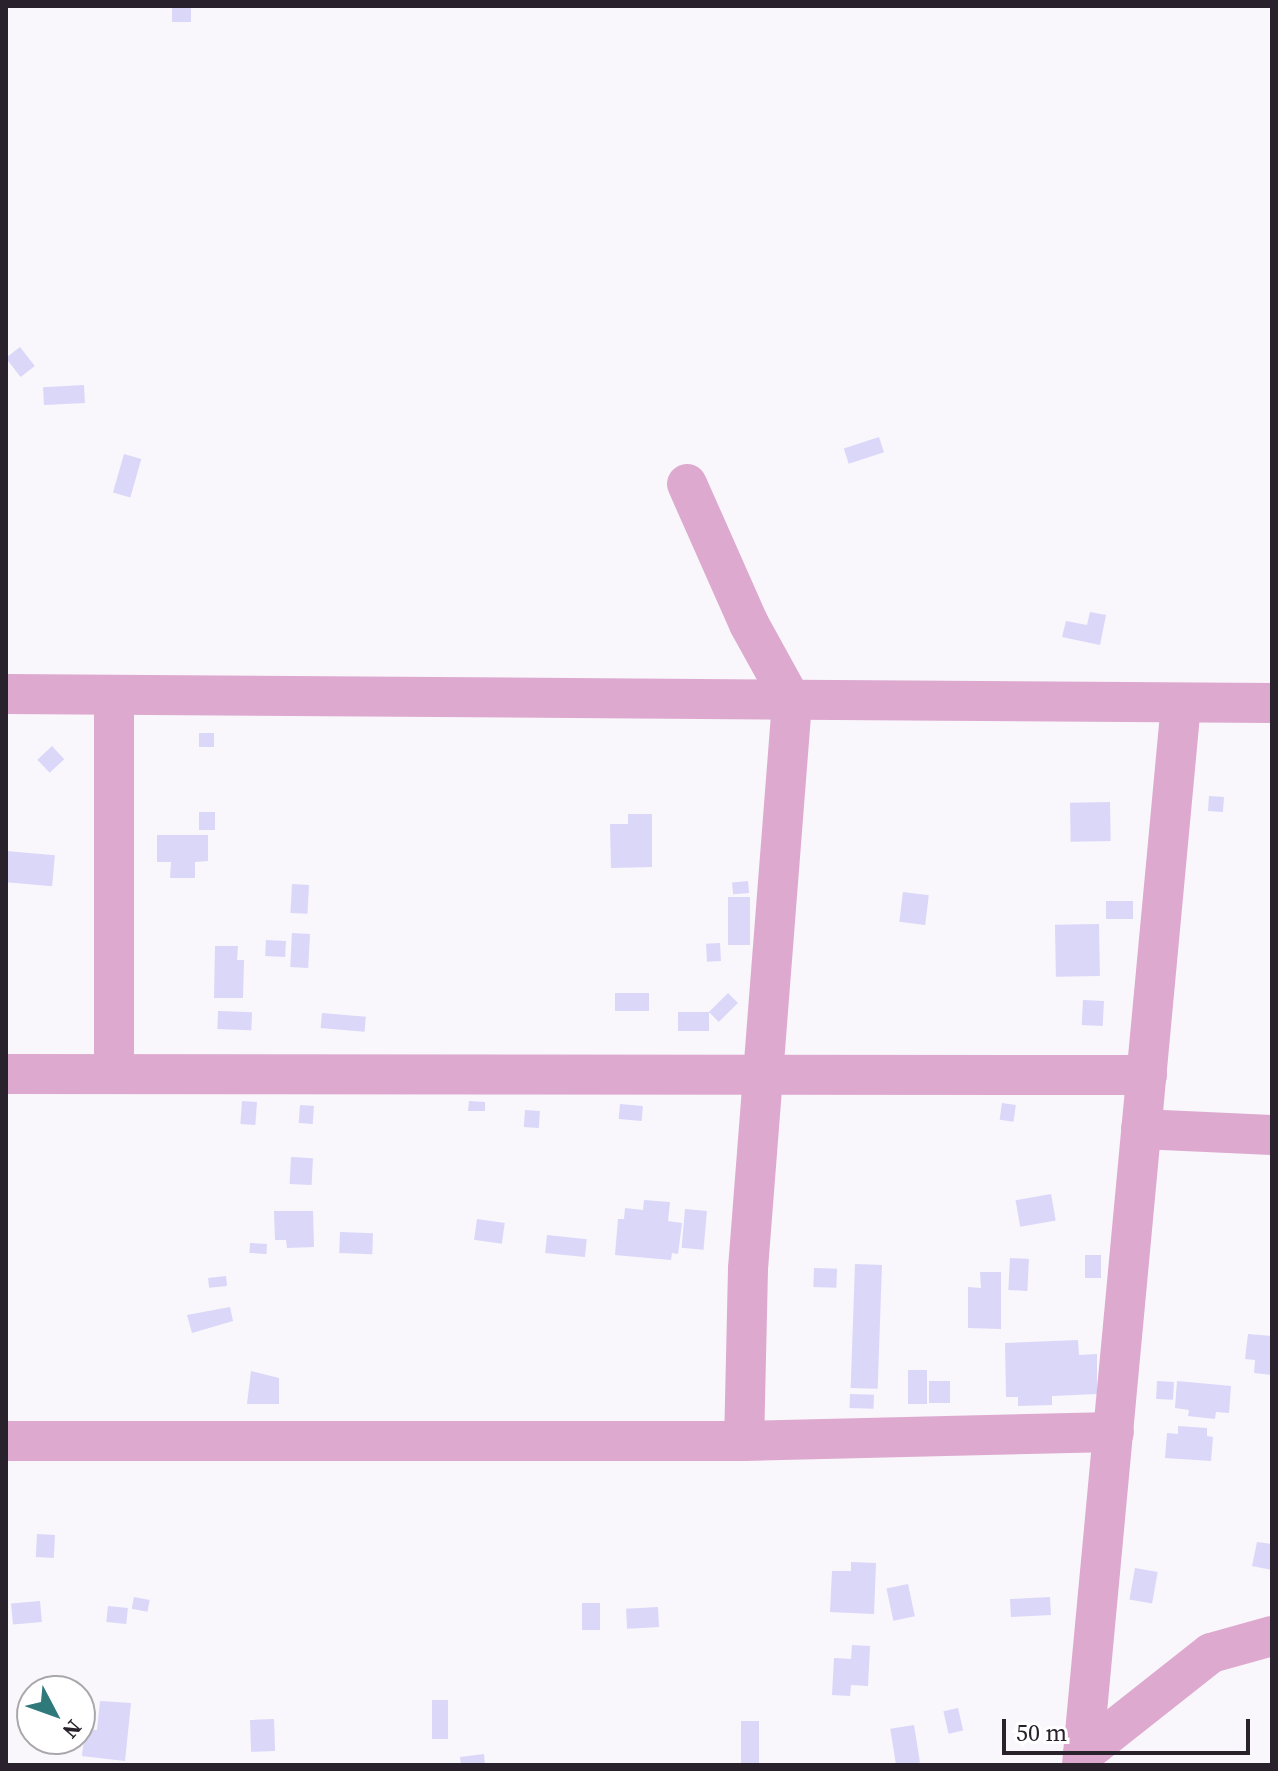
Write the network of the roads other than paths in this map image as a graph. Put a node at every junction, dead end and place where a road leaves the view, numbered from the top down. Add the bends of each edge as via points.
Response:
1 (687, 484) dead end
2 (7, 692) edge
3 (114, 695) junction
4 (792, 702) junction
5 (1272, 703) edge
6 (1181, 704) junction
7 (6, 1074) edge
8 (114, 1074) junction
9 (762, 1075) junction
10 (1147, 1075) junction
11 (1141, 1129) junction
12 (1272, 1135) edge
13 (1114, 1432) junction
14 (6, 1441) edge
15 (744, 1441) junction
16 (1272, 1636) edge
17 (1083, 1760) edge

1 - 4 street via 749,624
2 - 3 street
3 - 4 street
3 - 8 street
4 - 6 street
4 - 9 street
5 - 6 street
6 - 10 street
7 - 8 street
8 - 9 street
9 - 10 street
9 - 15 street via 748,1269
10 - 11 street
11 - 12 street
11 - 13 street
13 - 15 street
13 - 17 street
14 - 15 street
16 - 17 street via 1211,1653

